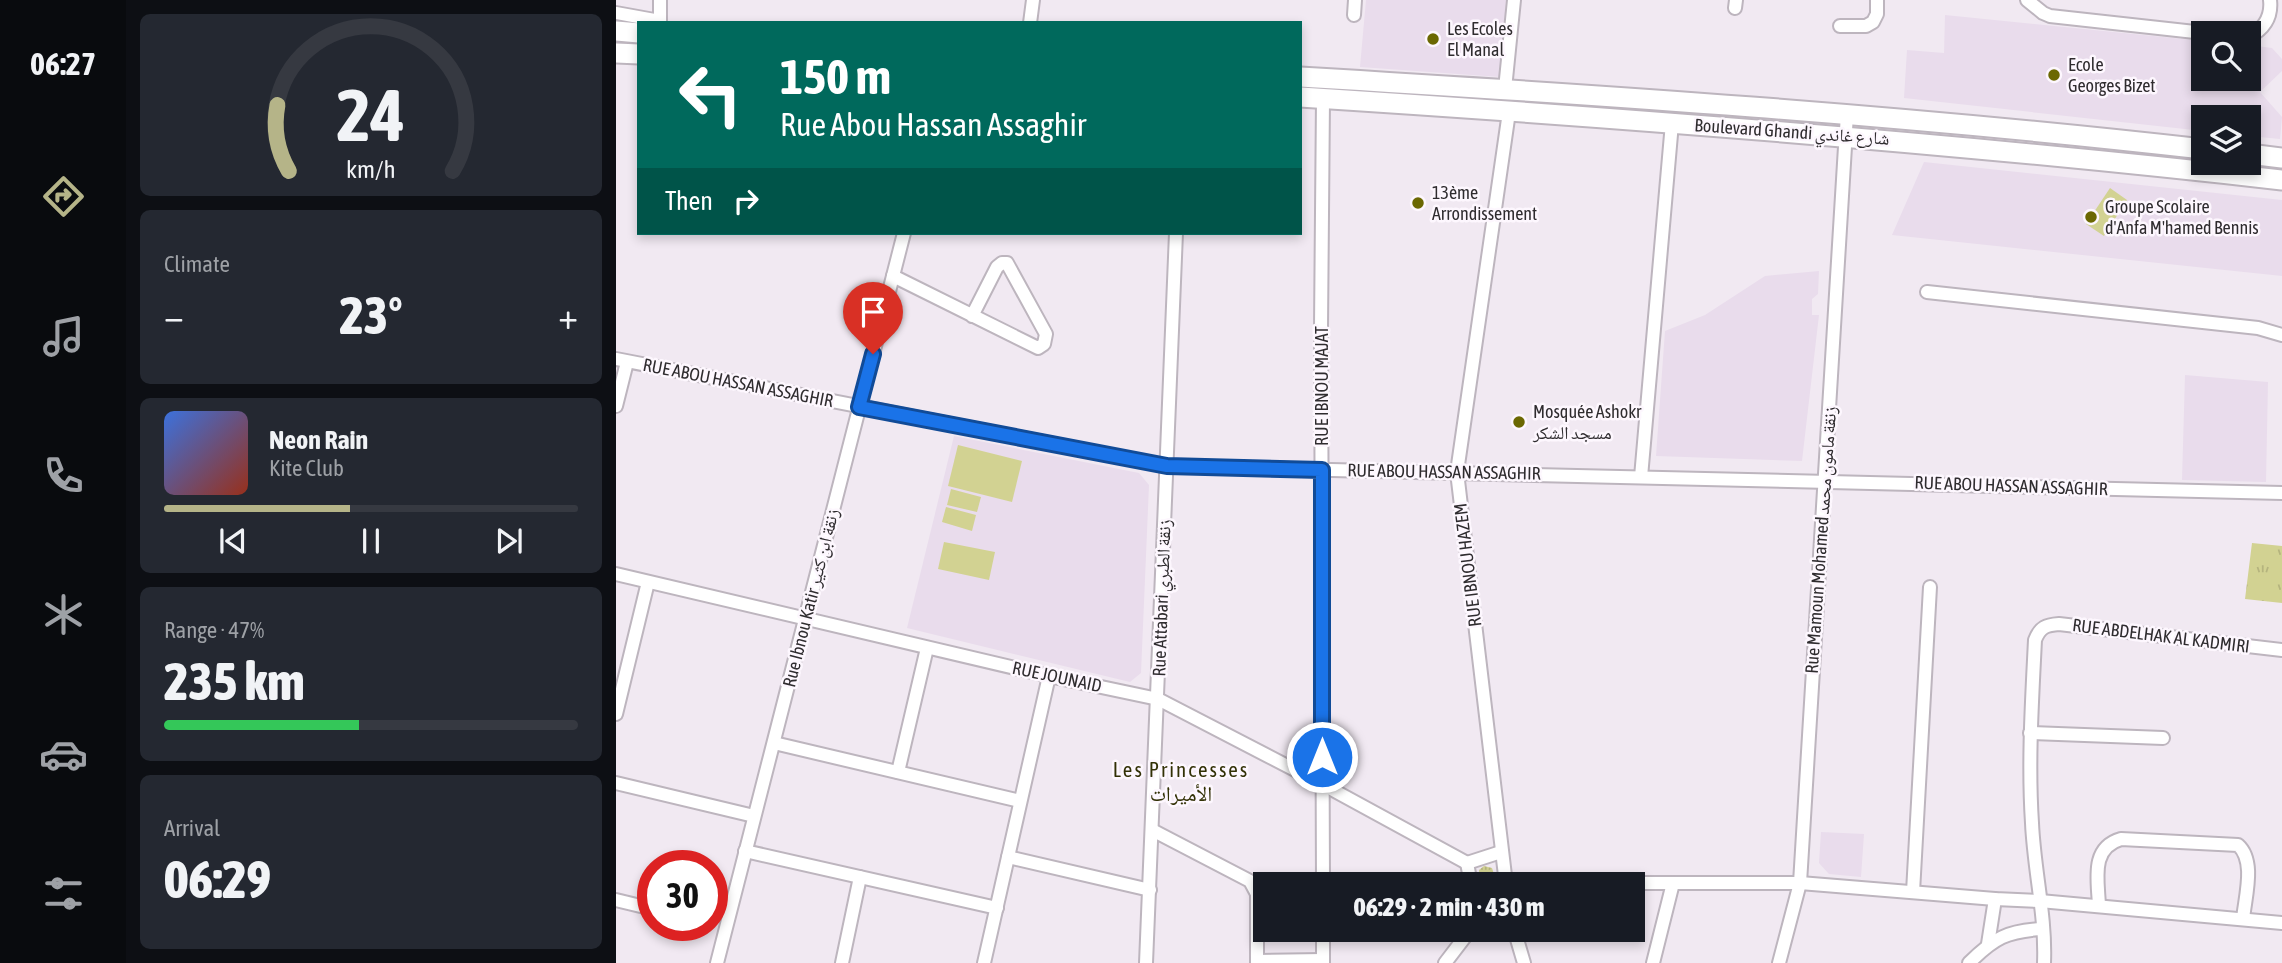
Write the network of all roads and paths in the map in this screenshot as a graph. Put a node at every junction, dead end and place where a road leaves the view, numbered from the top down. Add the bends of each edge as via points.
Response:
1 (660, 0) edge
2 (1033, 0) edge
3 (1355, 0) edge
4 (1514, 0) edge
5 (1877, 0) edge
6 (2027, 0) edge
7 (2270, 0) edge
8 (616, 13) edge
9 (1354, 15) dead end
10 (655, 21) edge
11 (660, 21) edge
12 (1030, 21) edge
13 (1840, 26) dead end
14 (2261, 29) edge
15 (616, 31) edge
16 (2191, 32) edge
17 (637, 33) edge
18 (616, 52) edge
19 (637, 54) edge
20 (1302, 77) edge
21 (1505, 89) junction
22 (1302, 97) edge
23 (1323, 99) junction
24 (1509, 112) junction
25 (1847, 114) junction
26 (1672, 122) junction
27 (1846, 135) junction
28 (2191, 148) edge
29 (2261, 155) edge
30 (2282, 158) edge
31 (2282, 180) edge
32 (903, 235) edge
33 (1176, 235) edge
34 (893, 276) junction
35 (1927, 292) dead end
36 (972, 316) junction
37 (2282, 335) edge
38 (622, 360) edge
39 (616, 406) edge
40 (859, 407) junction
41 (1167, 466) junction
42 (1322, 470) junction
43 (1457, 472) junction
44 (1641, 477) junction
45 (1825, 480) junction
46 (2282, 493) edge
47 (616, 574) edge
48 (648, 582) junction
49 (1930, 587) dead end
50 (805, 619) junction
51 (927, 648) junction
52 (2282, 650) edge
53 (1049, 676) junction
54 (1158, 699) junction
55 (616, 713) edge
56 (2030, 733) junction
57 (2163, 738) dead end
58 (774, 743) junction
59 (898, 772) junction
60 (616, 783) edge
61 (1322, 783) junction
62 (1020, 802) junction
63 (754, 816) junction
64 (1152, 830) junction
65 (746, 851) junction
66 (1501, 852) junction
67 (1008, 857) junction
68 (1467, 863) junction
69 (1323, 872) edge
70 (1469, 872) edge
71 (1504, 872) edge
72 (860, 877) junction
73 (1645, 883) edge
74 (1672, 883) junction
75 (1800, 883) junction
76 (1150, 890) junction
77 (1913, 892) junction
78 (616, 900) edge
79 (1995, 900) junction
80 (2040, 901) junction
81 (637, 905) edge
82 (2099, 906) junction
83 (997, 908) junction
84 (728, 918) edge
85 (2243, 919) junction
86 (2282, 923) edge
87 (2042, 929) junction
88 (723, 941) edge
89 (1323, 942) edge
90 (1461, 942) edge
91 (1518, 942) edge
92 (1988, 944) junction
93 (1323, 961) edge
94 (988, 962) edge
95 (1257, 962) edge
96 (718, 963) edge
97 (842, 963) edge
98 (1146, 963) edge
99 (1445, 963) edge
100 (1524, 963) edge
101 (1653, 963) edge
102 (1779, 963) edge
103 (1969, 963) edge
104 (2044, 963) edge

1 - 11 street
2 - 12 street
3 - 9 street
4 - 21 street
5 - 13 street via 1881,18 1866,26
6 - 16 street via 2050,16
7 - 14 street via 2269,18
8 - 10 street
15 - 17 main road
18 - 19 main road
20 - 21 main road, Boulevard Ghandi شارع غاندي
21 - 25 main road, Boulevard Ghandi شارع غاندي
22 - 23 main road, Boulevard Ghandi شارع غاندي
23 - 24 main road, Boulevard Ghandi شارع غاندي
23 - 42 street, RUE IBNOU MAJAT
24 - 26 main road, Boulevard Ghandi شارع غاندي
24 - 43 street, RUE IBNOU HAZEM
25 - 27 street, Rue Mamoun Mohamed زنقة مامون محمد
25 - 28 main road, Boulevard Ghandi شارع غاندي
26 - 27 main road, Boulevard Ghandi شارع غاندي
26 - 44 street
27 - 31 main road, Boulevard Ghandi شارع غاندي
27 - 45 street, Rue Mamoun Mohamed زنقة مامون محمد
29 - 30 main road
32 - 34 street, Rue Ibnou Katir زنقة ابن كثير
33 - 41 street, Rue Attabari زنقة الطبري
34 - 36 street
34 - 40 street, Rue Ibnou Katir زنقة ابن كثير
35 - 37 street via 2258,328
36 - 36 street via 1038,348 1046,339 1007,263 998,267
38 - 39 street
38 - 40 street, RUE ABOU HASSAN ASSAGHIR
40 - 41 street, RUE ABOU HASSAN ASSAGHIR
40 - 50 street, Rue Ibnou Katir زنقة ابن كثير
41 - 42 street, RUE ABOU HASSAN ASSAGHIR
41 - 54 street, Rue Attabari زنقة الطبري
42 - 43 street, RUE ABOU HASSAN ASSAGHIR
42 - 61 street, RUE IBNOU MAJAT
43 - 44 street, RUE ABOU HASSAN ASSAGHIR
43 - 66 street, RUE IBNOU HAZEM
44 - 45 street, RUE ABOU HASSAN ASSAGHIR
45 - 46 street, RUE ABOU HASSAN ASSAGHIR
45 - 75 street, Rue Mamoun Mohamed زنقة مامون محمد
47 - 48 street, RUE JOUNAID
48 - 50 street, RUE JOUNAID
48 - 55 street
49 - 77 street
50 - 51 street, RUE JOUNAID
50 - 58 street, Rue Ibnou Katir زنقة ابن كثير
51 - 53 street, RUE JOUNAID
51 - 59 street
52 - 56 street, RUE ABDELHAK AL KADMIRI via 2048,625 2035,640
53 - 54 street, RUE JOUNAID
53 - 62 street
54 - 61 street, RUE JOUNAID
54 - 64 street, Rue Attabari زنقة الطبري
56 - 57 street
56 - 80 street, RUE ABDELHAK AL KADMIRI via 2032,826
58 - 59 street
58 - 63 street, Rue Ibnou Katir زنقة ابن كثير
59 - 62 street
60 - 63 street
61 - 68 street, RUE JOUNAID
61 - 69 street, RUE IBNOU MAJAT
62 - 67 street
63 - 65 street, Rue Ibnou Katir زنقة ابن كثير
64 - 76 street, Rue Attabari زنقة الطبري
64 - 95 street via 1250,881 1257,894
65 - 72 street
65 - 84 street, Rue Ibnou Katir زنقة ابن كثير
66 - 68 street
66 - 71 street, RUE IBNOU HAZEM
67 - 76 street
67 - 83 street
68 - 70 street
72 - 83 street
72 - 97 street
73 - 74 street
74 - 75 street
74 - 101 street
75 - 77 street
75 - 102 street, Rue Mamoun Mohamed زنقة مامون محمد
76 - 98 street, Rue Attabari زنقة الطبري
77 - 79 street
78 - 81 street
79 - 80 street
79 - 92 street
80 - 82 street
80 - 87 street, RUE ABDELHAK AL KADMIRI
82 - 85 street
82 - 85 street via 2097,862 2112,841 2238,845 2248,862
83 - 94 street
85 - 86 street
87 - 92 street via 2018,931
87 - 104 street, RUE ABDELHAK AL KADMIRI
88 - 96 street, Rue Ibnou Katir زنقة ابن كثير
89 - 93 street
90 - 99 street
91 - 100 street
92 - 103 street
93 - 95 street

